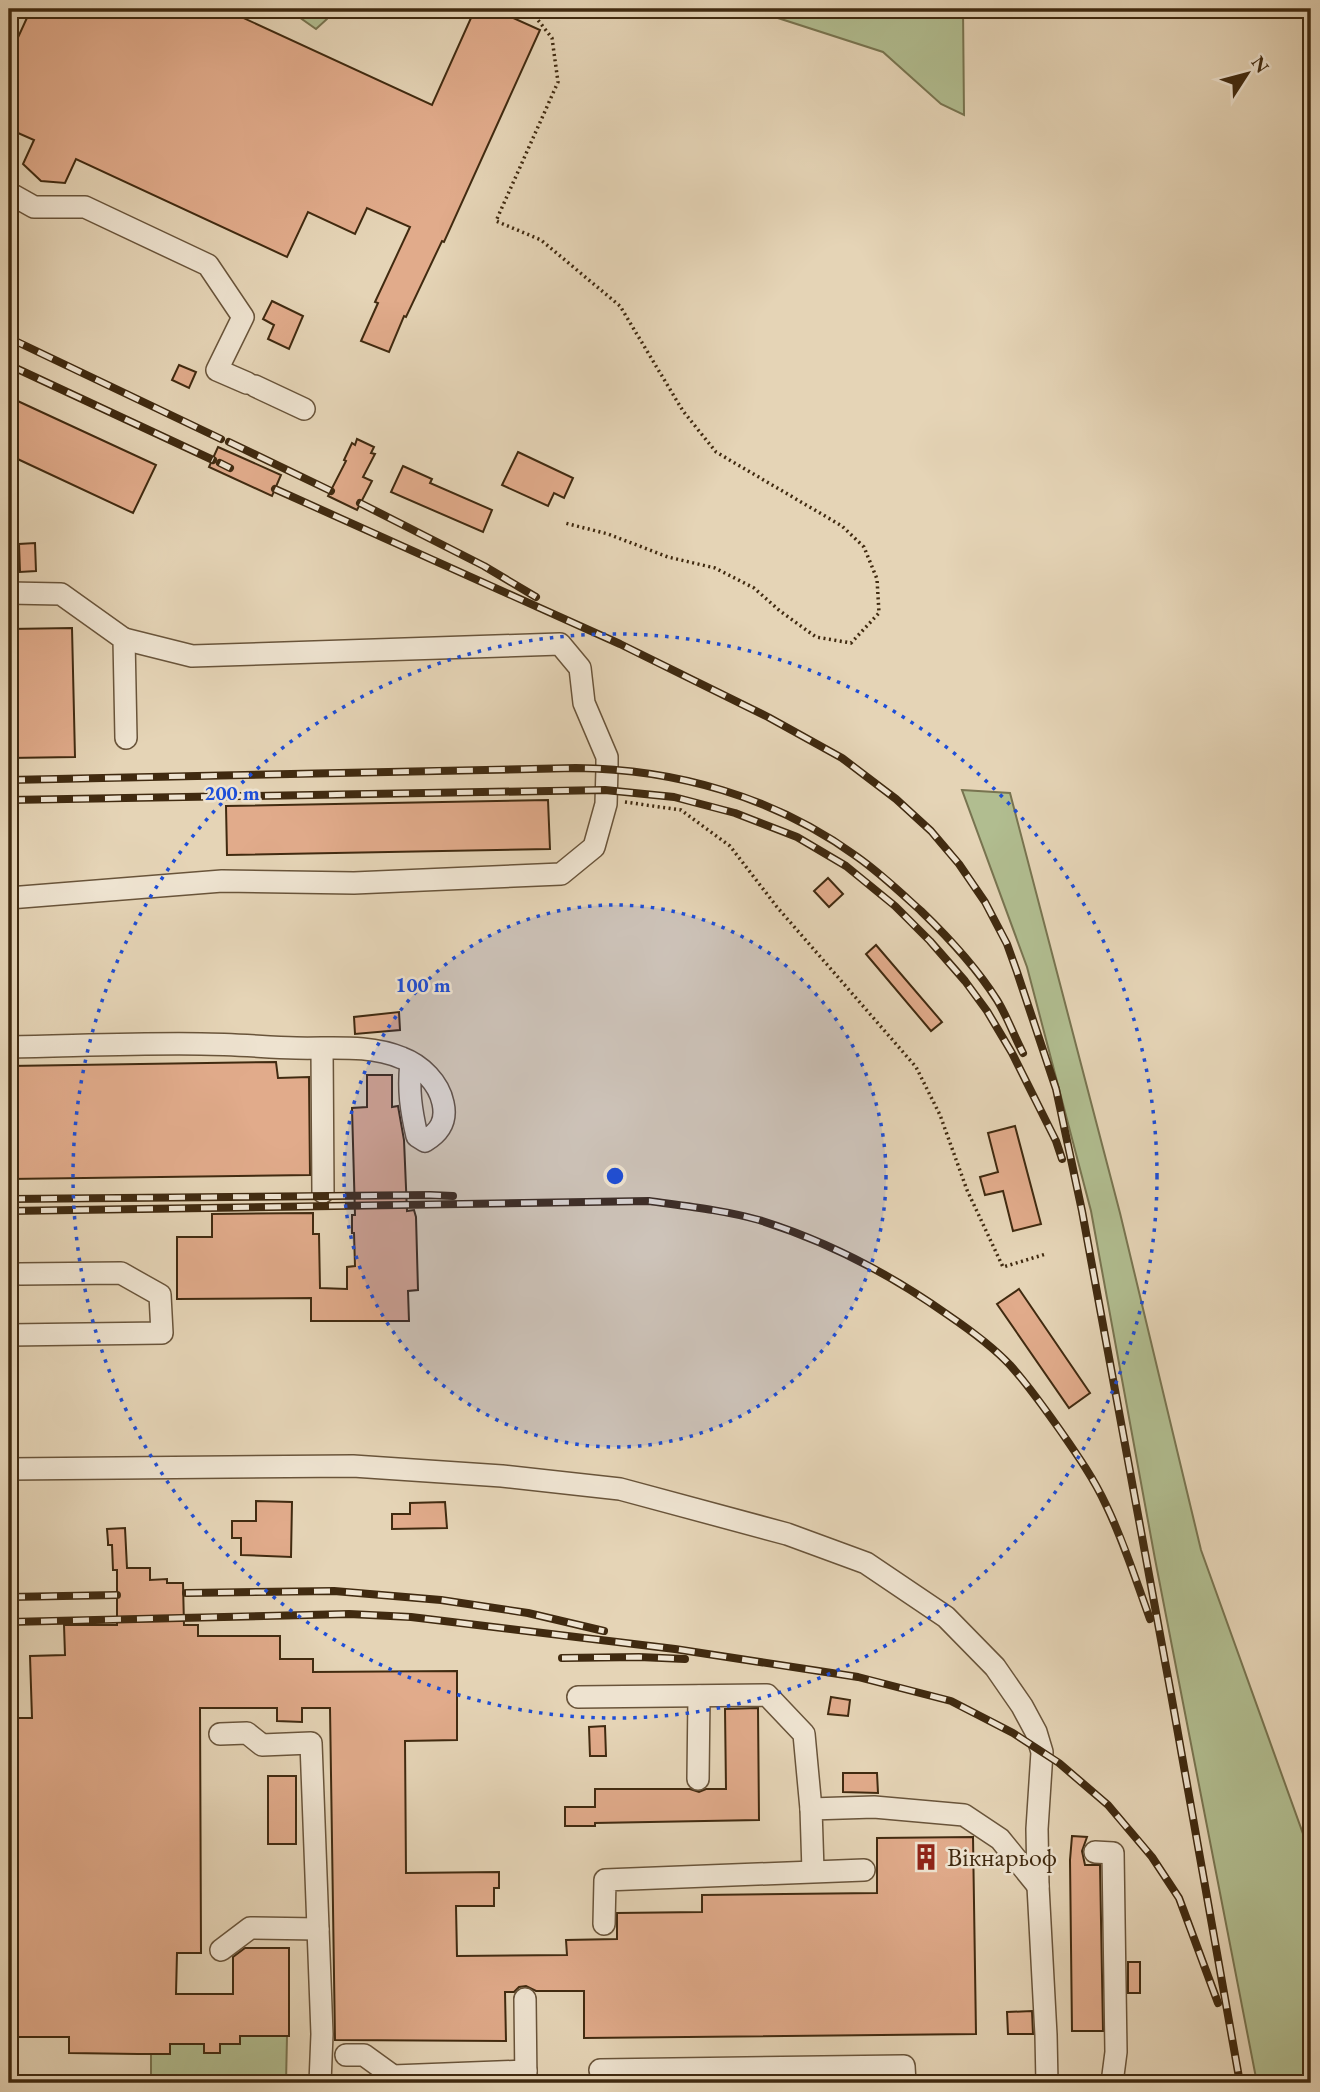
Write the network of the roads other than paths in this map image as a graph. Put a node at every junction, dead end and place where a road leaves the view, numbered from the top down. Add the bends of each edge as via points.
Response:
1 (9, 193) edge
2 (304, 409) dead end
3 (9, 593) edge
4 (124, 639) junction
5 (126, 738) dead end
6 (9, 898) edge
7 (9, 1047) edge
8 (322, 1049) junction
9 (411, 1063) dead end
10 (323, 1192) dead end
11 (20, 1274) dead end
12 (9, 1335) edge
13 (9, 1469) edge
14 (698, 1696) junction
15 (578, 1697) dead end
16 (220, 1734) dead end
17 (698, 1779) dead end
18 (811, 1809) junction
19 (1095, 1852) dead end
20 (864, 1870) dead end
21 (813, 1871) junction
22 (1038, 1886) junction
23 (604, 1924) dead end
24 (318, 1929) junction
25 (221, 1951) dead end
26 (525, 1999) dead end
27 (346, 2054) dead end
28 (600, 2070) dead end
29 (526, 2077) edge
30 (320, 2083) edge
31 (905, 2083) edge
32 (1047, 2083) edge
33 (1112, 2083) edge

1 - 2 lane via 34,207 85,207 208,265 243,317 217,370
3 - 4 lane via 61,594
4 - 5 lane
4 - 6 lane via 192,656 560,644 580,668 584,703 607,757 606,800 594,847 561,874 354,883 222,881
7 - 8 lane via 201,1044
8 - 9 lane via 369,1049
8 - 10 lane
11 - 12 lane via 121,1273 160,1295 162,1333
13 - 22 lane via 354,1466 620,1489 787,1534 866,1563 946,1617 995,1667 1036,1732 1042,1752
14 - 15 lane
14 - 17 lane
14 - 18 lane via 767,1695 804,1734
16 - 24 lane via 247,1733 262,1745 312,1743
18 - 21 lane
18 - 22 lane via 874,1807 964,1815 1000,1839
19 - 33 lane via 1113,1853 1116,2052
20 - 21 lane
21 - 23 lane via 605,1880
22 - 32 lane
24 - 25 lane via 250,1928
24 - 30 lane
26 - 29 lane
27 - 29 lane via 364,2055 393,2076
28 - 31 lane via 904,2066

